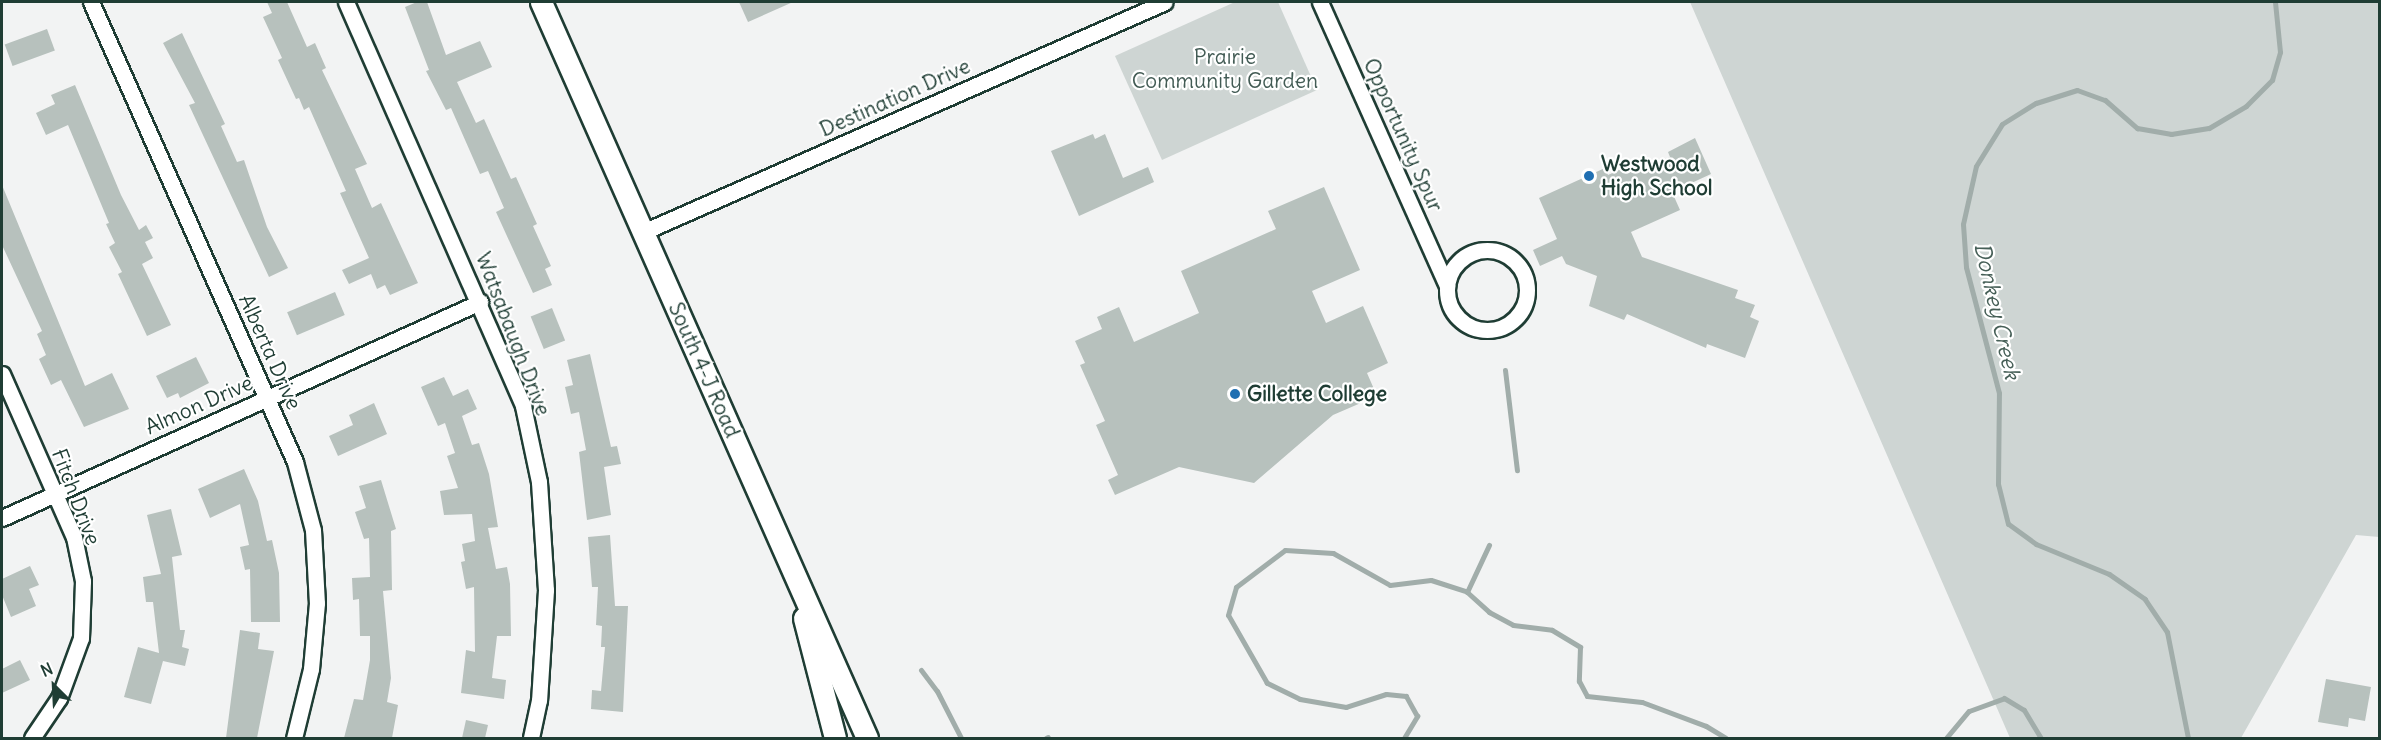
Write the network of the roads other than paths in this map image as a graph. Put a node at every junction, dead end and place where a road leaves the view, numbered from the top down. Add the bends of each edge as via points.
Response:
1 (91, 2) edge
2 (346, 2) edge
3 (541, 2) edge
4 (1165, 2) edge
5 (1320, 2) edge
6 (643, 232) junction
7 (1447, 286) junction
8 (480, 302) junction
9 (2, 374) edge
10 (268, 397) junction
11 (55, 494) junction
12 (2, 518) edge
13 (791, 565) junction
14 (32, 738) edge
15 (294, 738) edge
16 (531, 738) edge
17 (835, 738) edge
18 (867, 738) edge

1 - 10 street, Alberta Drive
2 - 8 street, Watsabaugh Drive
3 - 6 main road, South 4-J Road
4 - 6 street, Destination Drive
5 - 7 street, Opportunity Spur
6 - 13 main road, South 4-J Road
7 - 7 street, Opportunity Spur via 1447,299 1461,321 1485,331 1510,324 1519,315 1528,291 1520,266 1509,256 1483,250 1458,262
8 - 10 street, Almon Drive
8 - 16 street, Watsabaugh Drive via 523,405 539,482 546,590 539,700
9 - 11 street, Fitch Drive
10 - 11 street, Almon Drive
10 - 15 street, Alberta Drive via 296,462 313,530 316,614 311,669
11 - 12 street, Almon Drive
11 - 14 street, Fitch Drive via 74,537 83,581 81,638 60,698
13 - 17 main road
13 - 18 main road, South 4-J Road

